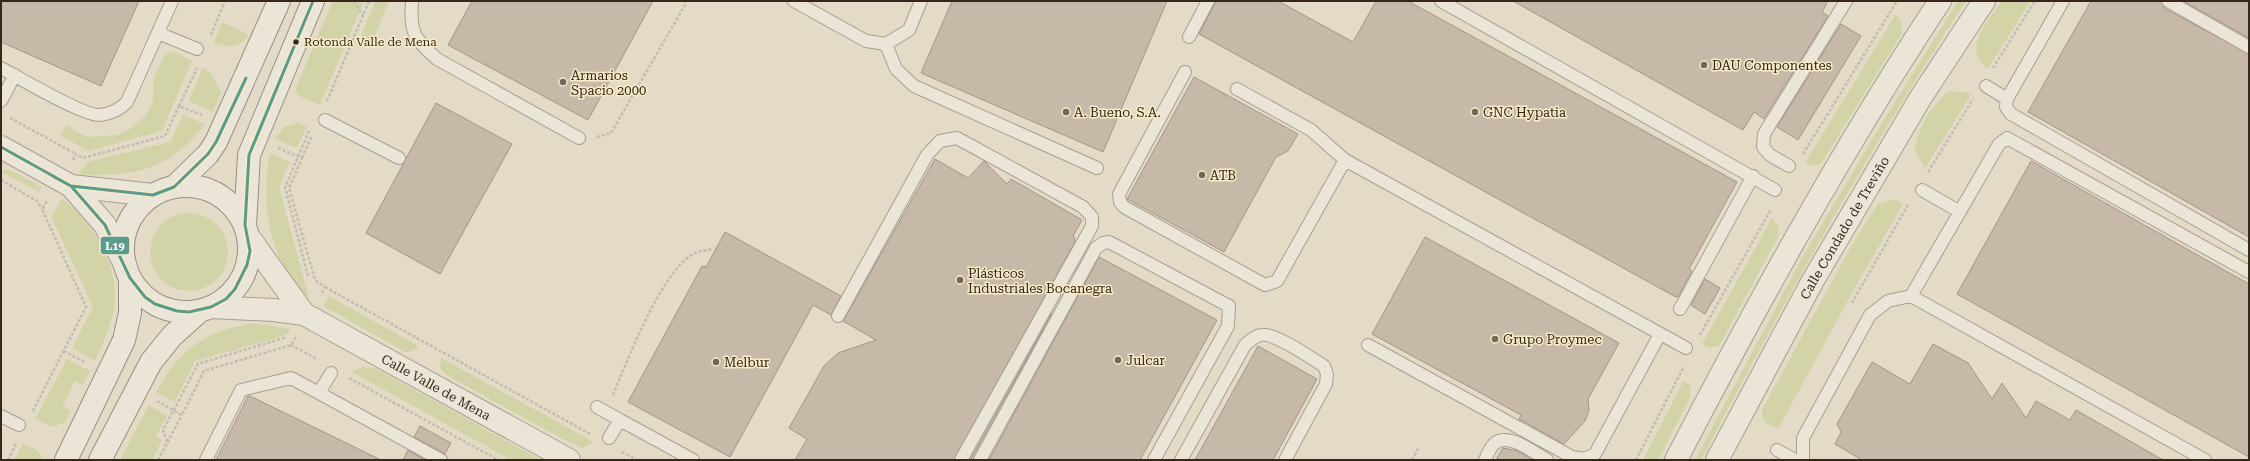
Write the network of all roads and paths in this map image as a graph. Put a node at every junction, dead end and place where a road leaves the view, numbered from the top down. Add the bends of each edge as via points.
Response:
1 (172, 1) edge
2 (279, 1) edge
3 (313, 1) edge
4 (354, 1) edge
5 (369, 1) edge
6 (412, 1) edge
7 (684, 1) edge
8 (794, 1) edge
9 (921, 1) edge
10 (1208, 1) edge
11 (1441, 1) edge
12 (1846, 1) edge
13 (1897, 1) edge
14 (1940, 1) edge
15 (1984, 1) edge
16 (2035, 1) edge
17 (2063, 1) edge
18 (2168, 1) edge
19 (363, 16) junction
20 (158, 33) junction
21 (1189, 36) dead end
22 (886, 44) junction
23 (2249, 47) edge
24 (198, 49) dead end
25 (1, 68) edge
26 (1991, 70) dead end
27 (1185, 72) dead end
28 (15, 75) junction
29 (1986, 86) dead end
30 (1238, 89) dead end
31 (1975, 96) dead end
32 (2007, 99) junction
33 (1, 100) edge
34 (326, 103) dead end
35 (8, 116) dead end
36 (324, 120) dead end
37 (225, 125) junction
38 (314, 131) dead end
39 (255, 138) junction
40 (579, 138) joint
41 (1, 147) edge
42 (76, 154) junction
43 (1802, 156) dead end
44 (302, 158) junction
45 (399, 158) dead end
46 (1345, 160) junction
47 (1789, 166) dead end
48 (1097, 168) dead end
49 (1926, 174) dead end
50 (1753, 176) junction
51 (1, 180) edge
52 (66, 183) junction
53 (174, 187) junction
54 (1776, 190) dead end
55 (1922, 190) dead end
56 (153, 195) junction
57 (1910, 201) dead end
58 (1772, 206) dead end
59 (42, 209) junction
60 (1960, 212) junction
61 (247, 230) junction
62 (711, 249) dead end
63 (2249, 250) edge
64 (2249, 272) edge
65 (128, 273) junction
66 (325, 288) junction
67 (1911, 296) junction
68 (206, 309) junction
69 (1680, 309) dead end
70 (1849, 310) dead end
71 (306, 315) junction
72 (838, 316) dead end
73 (1660, 334) junction
74 (1699, 337) dead end
75 (291, 345) junction
76 (1368, 345) dead end
77 (1686, 348) dead end
78 (64, 350) junction
79 (322, 362) dead end
80 (1685, 365) dead end
81 (330, 373) dead end
82 (108, 376) junction
83 (348, 377) dead end
84 (137, 390) junction
85 (319, 394) junction
86 (601, 409) joint
87 (32, 414) dead end
88 (182, 415) junction
89 (1, 416) edge
90 (620, 420) junction
91 (19, 426) dead end
92 (593, 436) dead end
93 (610, 438) dead end
94 (18, 441) dead end
95 (1419, 447) dead end
96 (1777, 450) dead end
97 (8, 460) edge
98 (66, 460) edge
99 (100, 460) edge
100 (158, 460) edge
101 (206, 460) edge
102 (441, 460) edge
103 (498, 460) edge
104 (569, 460) edge
105 (692, 460) edge
106 (961, 460) edge
107 (980, 460) edge
108 (1154, 460) edge
109 (1181, 460) edge
110 (1285, 460) edge
111 (1412, 460) edge
112 (1485, 460) edge
113 (1547, 460) edge
114 (1636, 460) edge
115 (1676, 460) edge
116 (1717, 460) edge
117 (1795, 460) edge
118 (1803, 460) edge
119 (2205, 460) edge

1 - 20 lane
2 - 37 street
3 - 39 street
4 - 19 path
5 - 19 path
6 - 40 lane via 410,25 419,43 437,59
7 - 40 path via 611,133 593,139
8 - 22 lane via 866,41
9 - 22 lane via 908,30
10 - 21 lane
11 - 50 lane
12 - 47 lane via 1764,134 1763,147 1770,155
13 - 43 path
14 - 115 street via 1779,268
15 - 116 street, Calle Condado de Treviño via 1921,97 1816,276
16 - 26 path
17 - 32 lane
18 - 23 lane
19 - 34 path
20 - 24 lane
20 - 28 lane via 127,102 119,110 99,116 83,111
22 - 48 lane via 896,69 914,86
25 - 28 lane
27 - 46 lane via 1119,194 1120,202 1124,207 1258,282 1265,285 1277,281
28 - 33 lane
29 - 32 lane
30 - 46 lane via 1311,130
31 - 49 path
32 - 63 lane via 2006,107 2022,122
35 - 42 path
36 - 45 lane
37 - 42 path via 180,106 165,136 83,158
37 - 53 street via 208,154
38 - 44 path
39 - 44 path
39 - 61 street via 247,171
41 - 52 street
42 - 52 path
44 - 66 path via 289,188 315,280
46 - 73 lane
50 - 54 lane
50 - 69 lane
51 - 59 path via 37,201
52 - 56 street
52 - 59 path
52 - 65 street via 105,226
53 - 56 street
53 - 61 street via 195,186 216,193 233,206
55 - 60 lane
56 - 65 street via 138,208 125,232 123,250
57 - 70 path
58 - 74 path
59 - 78 path via 86,307
60 - 64 lane via 1999,144 2007,138
60 - 67 lane
61 - 68 street via 250,251 242,278 226,299
61 - 71 street, Calle Valle de Mena
62 - 86 path via 694,254 671,276
65 - 68 street via 145,297 160,306 177,312
65 - 82 street via 130,312 124,340
66 - 71 path
66 - 92 path
67 - 118 lane via 1888,301 1870,316 1803,438
67 - 119 lane
68 - 71 street, Calle Valle de Mena via 273,310
68 - 84 street via 163,347 151,362
71 - 75 path
71 - 104 street, Calle Valle de Mena
72 - 106 lane via 927,155 940,141 957,138 1083,207 1092,218 1092,226
73 - 76 lane via 1595,454 1584,459 1572,457
73 - 77 lane
75 - 79 path
75 - 88 path via 204,371
78 - 82 path
78 - 87 path
80 - 114 path
81 - 85 lane
82 - 98 street
83 - 103 path
84 - 88 path
84 - 99 street
85 - 101 lane via 291,378 241,390
85 - 102 lane
86 - 90 lane
88 - 100 path
89 - 91 lane
90 - 93 lane
90 - 105 lane
94 - 97 path
95 - 111 path
96 - 117 lane
107 - 108 lane via 1096,248 1109,242 1229,306 1228,326
109 - 110 lane via 1245,345 1262,334 1272,336 1324,366 1327,374 1326,384
112 - 113 lane via 1493,444 1499,440 1509,439

